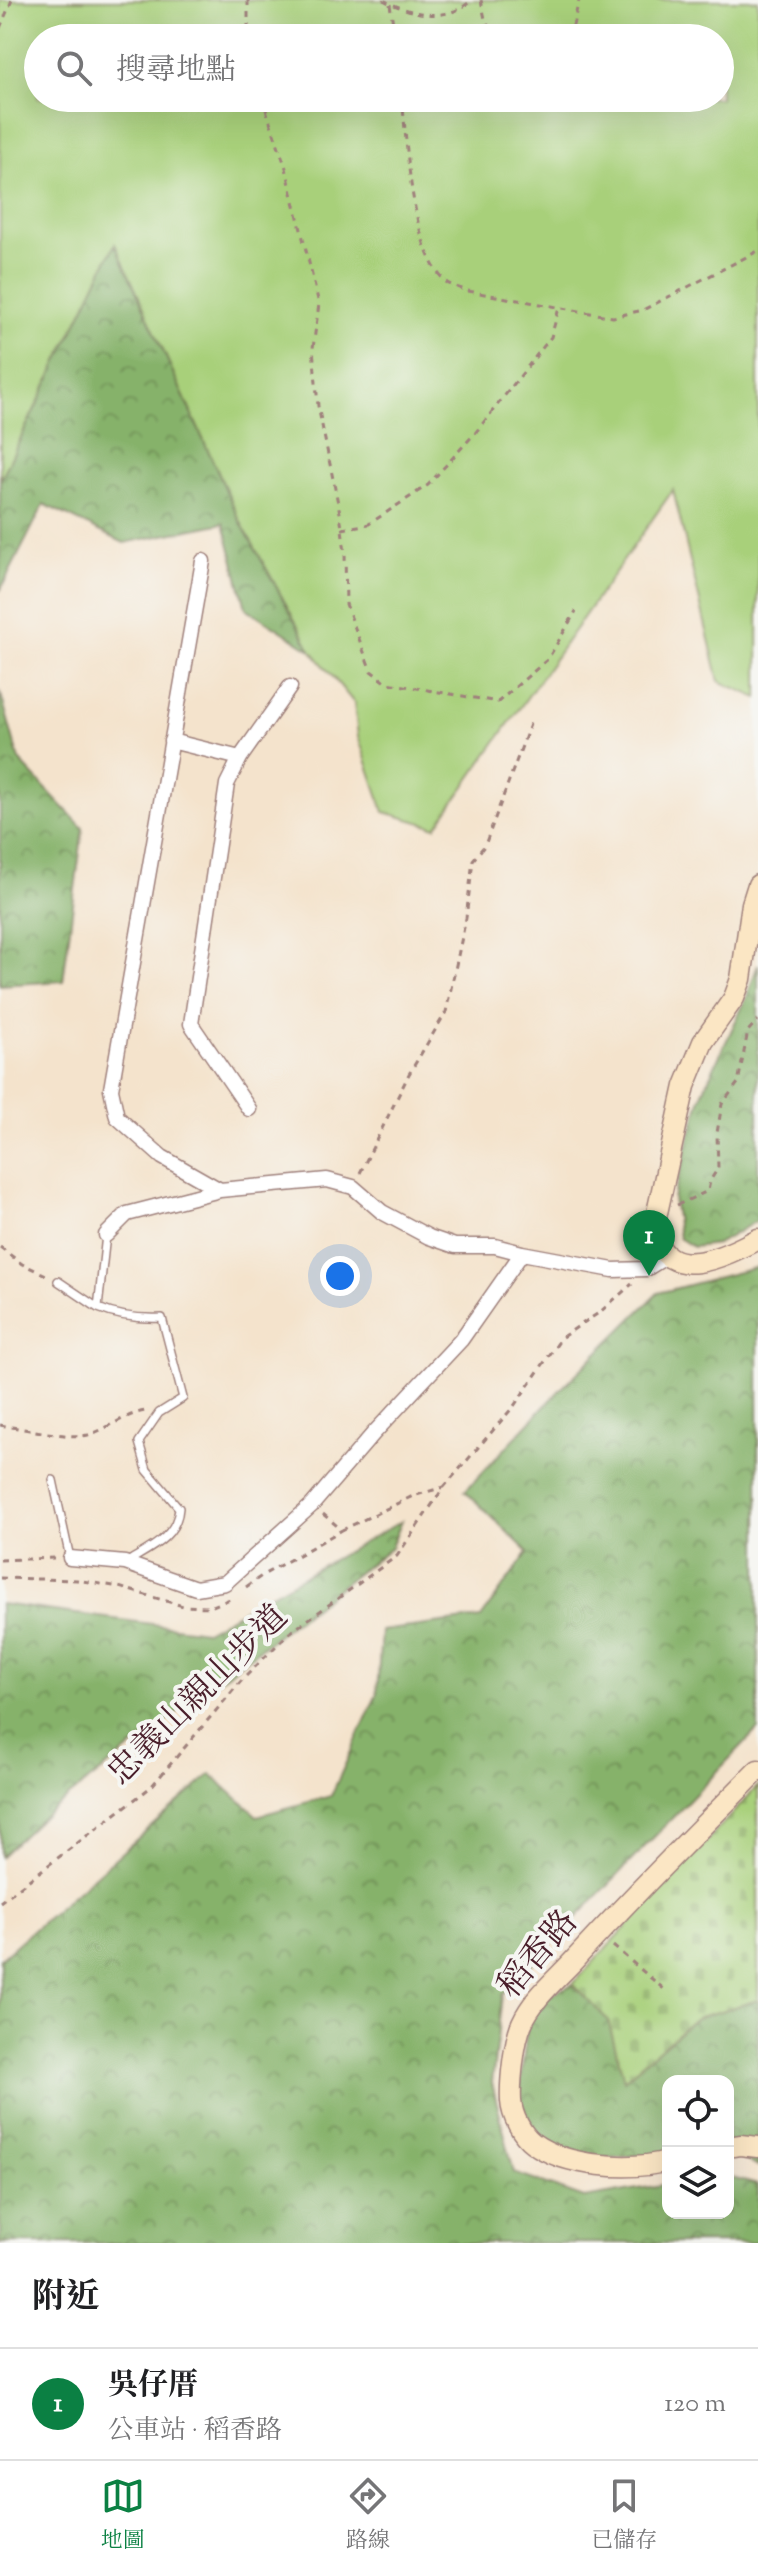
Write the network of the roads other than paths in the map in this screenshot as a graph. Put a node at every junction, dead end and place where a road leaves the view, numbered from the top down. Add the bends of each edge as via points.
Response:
1 (203, 561) dead end
2 (290, 687) dead end
3 (171, 741) junction
4 (240, 758) junction
5 (758, 885) edge
6 (249, 1109) dead end
7 (220, 1190) junction
8 (106, 1235) joint
9 (758, 1239) edge
10 (522, 1253) junction
11 (667, 1256) junction
12 (58, 1281) road end
13 (98, 1308) junction
14 (53, 1480) dead end
15 (70, 1558) joint
16 (125, 1563) junction
17 (758, 1770) edge
18 (734, 2146) edge
19 (758, 2147) edge
20 (662, 2162) edge

1 - 3 street
2 - 4 street
3 - 4 street
3 - 7 street via 111,1089 117,1117 162,1157
4 - 6 street via 227,784 191,1024
5 - 11 street via 741,979 694,1060 685,1086 653,1231
7 - 8 street via 127,1214
7 - 10 street via 327,1180 353,1187 382,1212 429,1237 455,1246 495,1246
8 - 13 lane
9 - 11 street via 721,1258 688,1262
10 - 11 street via 613,1270 646,1269
10 - 16 street via 461,1340 312,1505 225,1583 196,1588
12 - 13 lane
13 - 16 lane via 141,1319 162,1318 183,1398 159,1413 139,1442 147,1470 179,1508 178,1522 160,1542
14 - 15 lane
15 - 16 street
17 - 20 street, 稻香路 via 533,2005 516,2042 511,2103 527,2139 544,2151 588,2164
18 - 19 street

